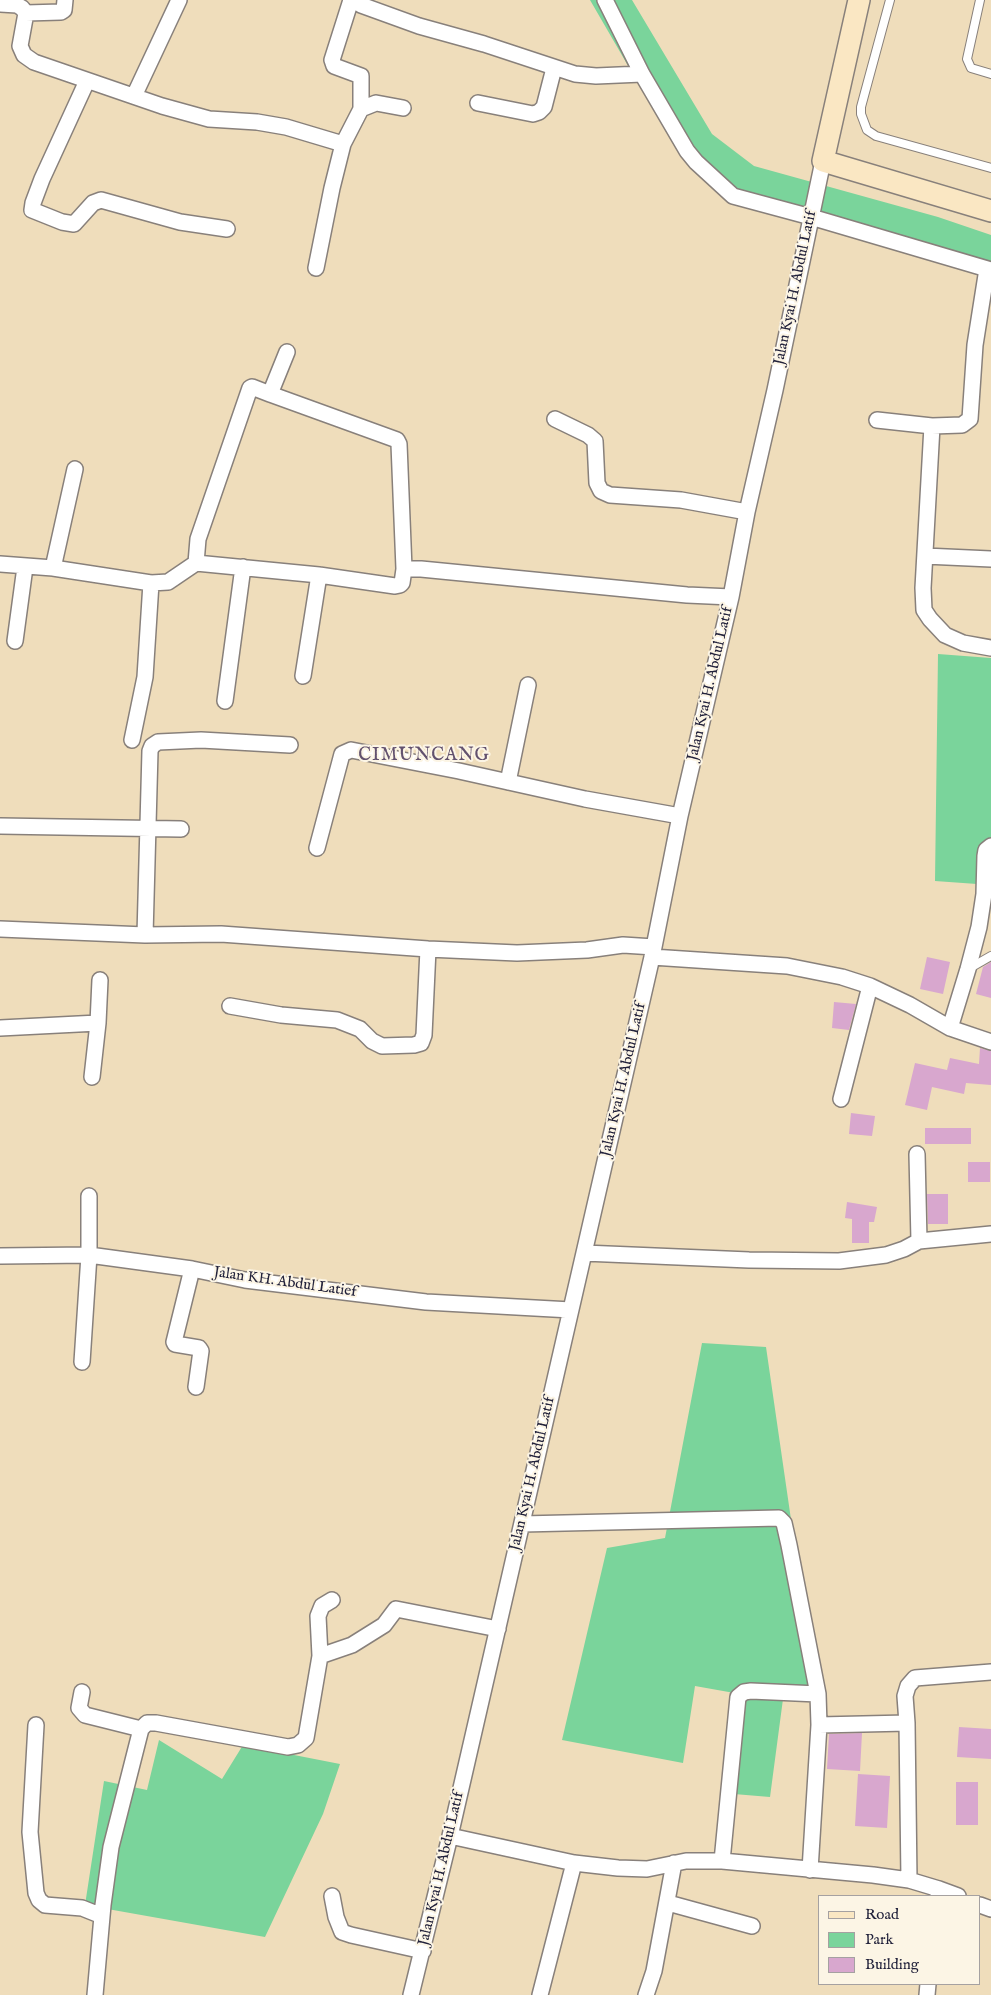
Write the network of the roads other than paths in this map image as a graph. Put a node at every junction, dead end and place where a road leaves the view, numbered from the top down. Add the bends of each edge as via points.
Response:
1 (65, 0) edge
2 (179, 0) edge
3 (353, 0) edge
4 (605, 0) edge
5 (859, 0) edge
6 (890, 0) edge
7 (980, 0) edge
8 (0, 4) edge
9 (26, 13) junction
10 (554, 68) junction
11 (642, 74) junction
12 (991, 74) edge
13 (87, 81) junction
14 (134, 96) junction
15 (478, 103) dead end
16 (403, 108) dead end
17 (361, 109) junction
18 (343, 144) junction
19 (823, 161) junction
20 (991, 168) edge
21 (991, 211) edge
22 (811, 217) junction
23 (227, 229) dead end
24 (316, 268) dead end
25 (989, 269) edge
26 (287, 352) dead end
27 (270, 394) junction
28 (554, 418) dead end
29 (877, 420) dead end
30 (932, 426) junction
31 (75, 469) dead end
32 (747, 512) junction
33 (925, 556) junction
34 (991, 559) edge
35 (196, 563) junction
36 (0, 564) edge
37 (25, 567) junction
38 (243, 567) junction
39 (53, 568) junction
40 (404, 569) junction
41 (319, 575) junction
42 (151, 583) junction
43 (731, 597) junction
44 (15, 641) dead end
45 (991, 648) edge
46 (303, 676) dead end
47 (528, 685) dead end
48 (224, 701) dead end
49 (132, 740) dead end
50 (290, 744) dead end
51 (508, 782) junction
52 (680, 816) junction
53 (0, 826) edge
54 (181, 829) dead end
55 (148, 830) junction
56 (991, 846) edge
57 (317, 848) dead end
58 (0, 929) edge
59 (145, 935) junction
60 (428, 949) junction
61 (653, 952) junction
62 (991, 956) edge
63 (968, 969) junction
64 (100, 980) dead end
65 (870, 986) junction
66 (230, 1006) dead end
67 (98, 1023) junction
68 (0, 1028) edge
69 (950, 1028) junction
70 (991, 1042) edge
71 (92, 1077) dead end
72 (841, 1099) dead end
73 (917, 1154) dead end
74 (89, 1196) dead end
75 (991, 1234) edge
76 (918, 1241) junction
77 (584, 1253) junction
78 (89, 1255) junction
79 (0, 1256) edge
80 (192, 1268) junction
81 (571, 1310) junction
82 (82, 1362) dead end
83 (196, 1387) dead end
84 (522, 1524) junction
85 (332, 1600) dead end
86 (498, 1629) junction
87 (320, 1656) junction
88 (991, 1672) edge
89 (82, 1692) dead end
90 (818, 1694) junction
91 (907, 1723) junction
92 (820, 1724) junction
93 (36, 1725) dead end
94 (141, 1729) junction
95 (450, 1836) junction
96 (722, 1862) junction
97 (574, 1863) junction
98 (674, 1864) junction
99 (810, 1870) junction
100 (909, 1880) junction
101 (938, 1893) edge
102 (951, 1895) edge
103 (332, 1896) dead end
104 (668, 1903) junction
105 (102, 1916) junction
106 (752, 1926) dead end
107 (423, 1951) junction
108 (95, 1995) edge
109 (411, 1995) edge
110 (540, 1995) edge
111 (646, 1995) edge

1 - 9 street via 61,12
2 - 14 street
3 - 10 street via 418,26
3 - 17 street via 332,60 334,66 361,76
4 - 11 street
5 - 19 street
6 - 20 lane via 861,107 860,114 867,130 876,136
7 - 12 lane via 967,59 971,68
8 - 9 street via 17,5
9 - 13 street via 20,46 24,55 34,62
10 - 11 street via 596,76
10 - 15 street via 544,107 539,112 533,114
11 - 22 street via 696,162 733,196
13 - 14 street
13 - 23 street via 42,179 32,210 74,224 93,203 101,200 180,222
14 - 18 street via 209,119 286,127
16 - 17 street via 376,103
17 - 18 street
18 - 24 street
19 - 21 street
19 - 22 street, Jalan Kyai H. Abdul Latif
22 - 25 street
22 - 32 street, Jalan Kyai H. Abdul Latif
25 - 30 street via 975,345 970,419 962,425
26 - 27 street
27 - 35 street via 250,388 198,539
27 - 40 street via 397,440
28 - 32 street via 588,434 595,441 597,483 601,491 610,495 681,500
29 - 30 street
30 - 33 street
31 - 39 street
32 - 43 street, Jalan Kyai H. Abdul Latif
33 - 34 street
33 - 45 street via 923,604 930,619 951,638
35 - 38 street
35 - 42 street via 168,582
36 - 37 street
37 - 39 street
37 - 44 street
38 - 41 street
38 - 48 street
39 - 42 street
40 - 41 street via 402,582 395,586
40 - 43 street
41 - 46 street
42 - 49 street via 145,677
43 - 52 street, Jalan Kyai H. Abdul Latif
47 - 51 street
50 - 55 street via 201,740 158,742 150,751
51 - 52 street
51 - 57 street via 368,752 345,751
52 - 61 street, Jalan Kyai H. Abdul Latif
53 - 55 street
54 - 55 street
55 - 59 street
56 - 63 street via 986,850 982,913
58 - 59 street
59 - 60 street via 222,934
60 - 61 street via 517,953 623,945
60 - 66 street via 424,1035 414,1046 382,1046 360,1030 338,1020
61 - 65 street via 787,966 823,972
61 - 77 street, Jalan Kyai H. Abdul Latif
62 - 63 lane
63 - 69 street
64 - 67 street
65 - 69 street
65 - 72 street
67 - 68 street
67 - 71 street
69 - 70 street
73 - 76 street
74 - 78 street
75 - 76 street
76 - 77 street via 886,1255 839,1261
77 - 81 street, Jalan Kyai H. Abdul Latif
78 - 79 street, Jalan KH. Abdul Latief
78 - 80 street, Jalan KH. Abdul Latief
78 - 82 street
80 - 81 street, Jalan KH. Abdul Latief via 245,1280 426,1302
80 - 83 street via 174,1342 200,1348
81 - 84 street, Jalan Kyai H. Abdul Latif
84 - 86 street, Jalan Kyai H. Abdul Latif
84 - 90 street via 779,1518 784,1523 789,1545
85 - 87 street via 322,1606 318,1616
86 - 87 street via 396,1610 384,1625 352,1646
86 - 95 street, Jalan Kyai H. Abdul Latif
87 - 94 street via 306,1738 298,1745 288,1747 147,1722
88 - 91 street via 915,1678 905,1696
89 - 94 street via 79,1708 85,1715
90 - 92 street
90 - 96 street via 751,1691 738,1697
91 - 92 street
91 - 100 street
92 - 99 street
93 - 105 street via 30,1832 36,1893 45,1905 82,1908
94 - 105 street via 110,1847
95 - 97 street
95 - 107 street, Jalan Kyai H. Abdul Latif
96 - 98 street
96 - 99 street
97 - 98 street via 647,1869
97 - 110 street
98 - 104 street
99 - 100 street
100 - 101 street
101 - 102 street
103 - 107 street via 342,1932
104 - 106 street
104 - 111 street
105 - 108 street
107 - 109 street, Jalan Kyai H. Abdul Latif

